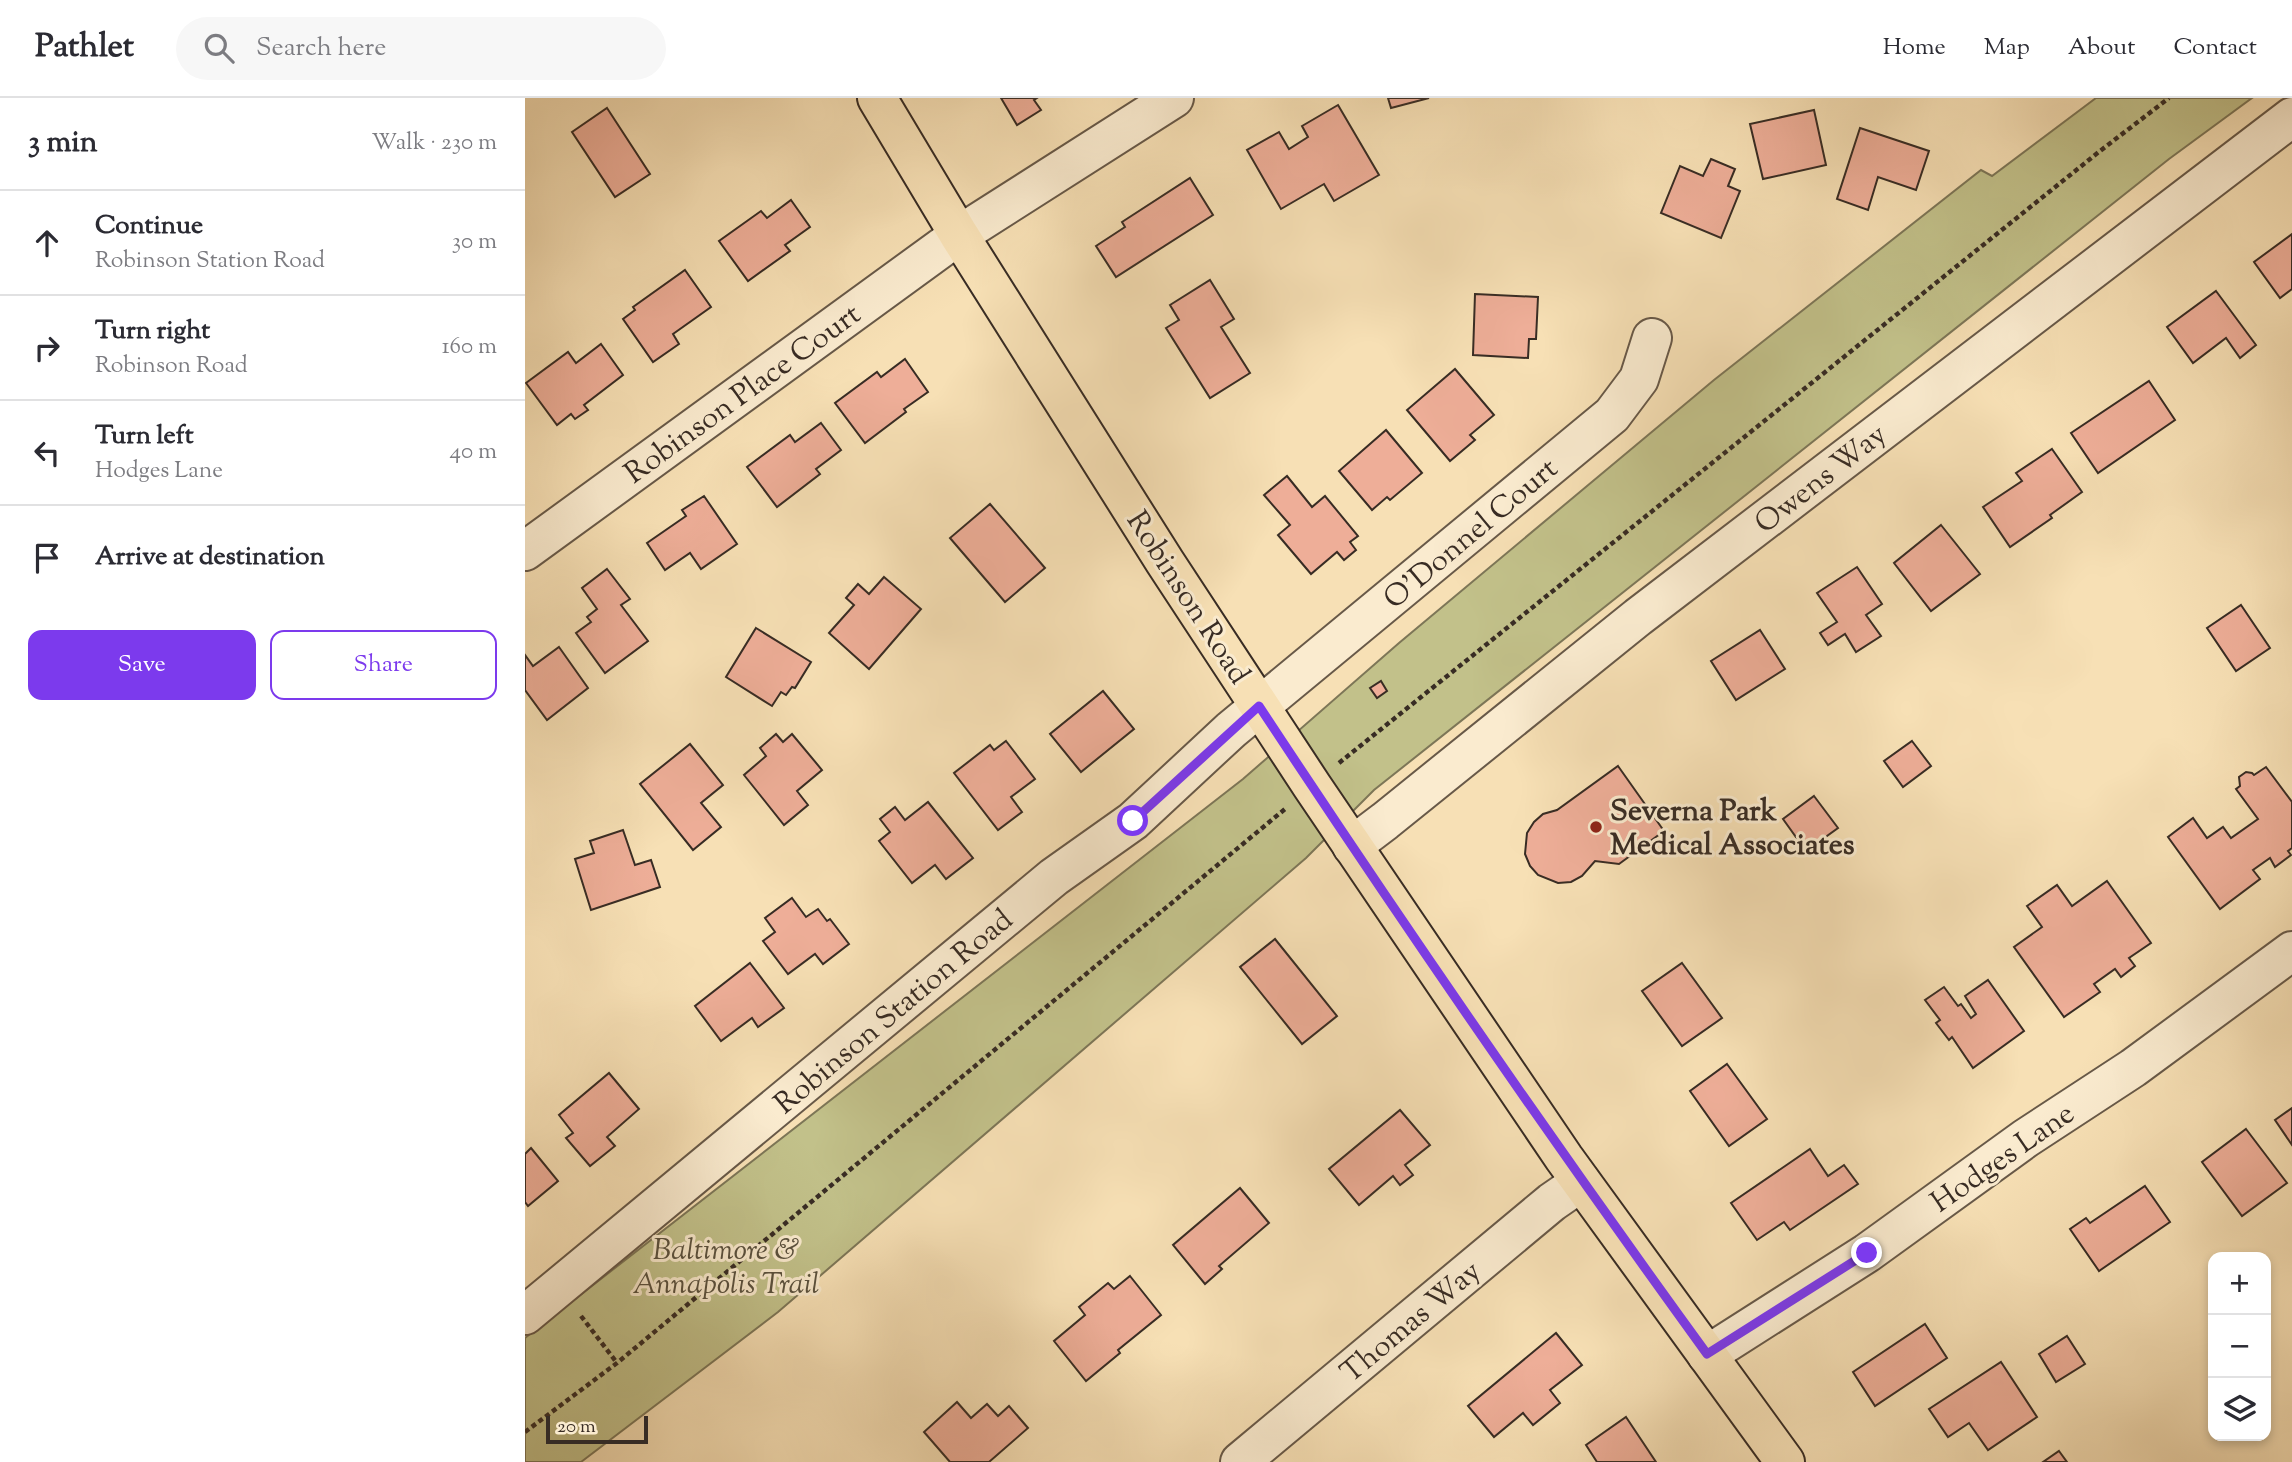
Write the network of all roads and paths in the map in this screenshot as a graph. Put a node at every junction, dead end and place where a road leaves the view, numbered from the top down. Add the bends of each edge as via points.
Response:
1 (877, 98) edge
2 (1174, 98) edge
3 (2169, 98) edge
4 (2292, 117) edge
5 (959, 235) junction
6 (1652, 338) dead end
7 (525, 551) edge
8 (1259, 706) junction
9 (1312, 786) junction
10 (1352, 846) junction
11 (2292, 951) edge
12 (1581, 1182) junction
13 (559, 1288) junction
14 (525, 1315) edge
15 (1707, 1354) junction
16 (617, 1363) junction
17 (525, 1433) edge
18 (1240, 1462) edge
19 (1785, 1462) edge

1 - 5 main road, Robinson Road
2 - 5 street, Robinson Place Court
3 - 9 path
4 - 10 street, Owens Way via 1648,610
5 - 7 street, Robinson Place Court
5 - 8 main road, Robinson Road
6 - 8 street, O'Donnel Court via 1639,379 1612,415
8 - 9 main road, Robinson Road
8 - 13 street, Robinson Station Road via 1133,821 1054,877
9 - 10 main road, Robinson Road
9 - 16 path
10 - 12 main road, Robinson Road
11 - 15 street, Hodges Lane via 1867,1253
12 - 15 main road, Robinson Road
12 - 18 street, Thomas Way
13 - 14 street, Robinson Station Road
13 - 16 path
15 - 19 main road, Robinson Road
16 - 17 path

